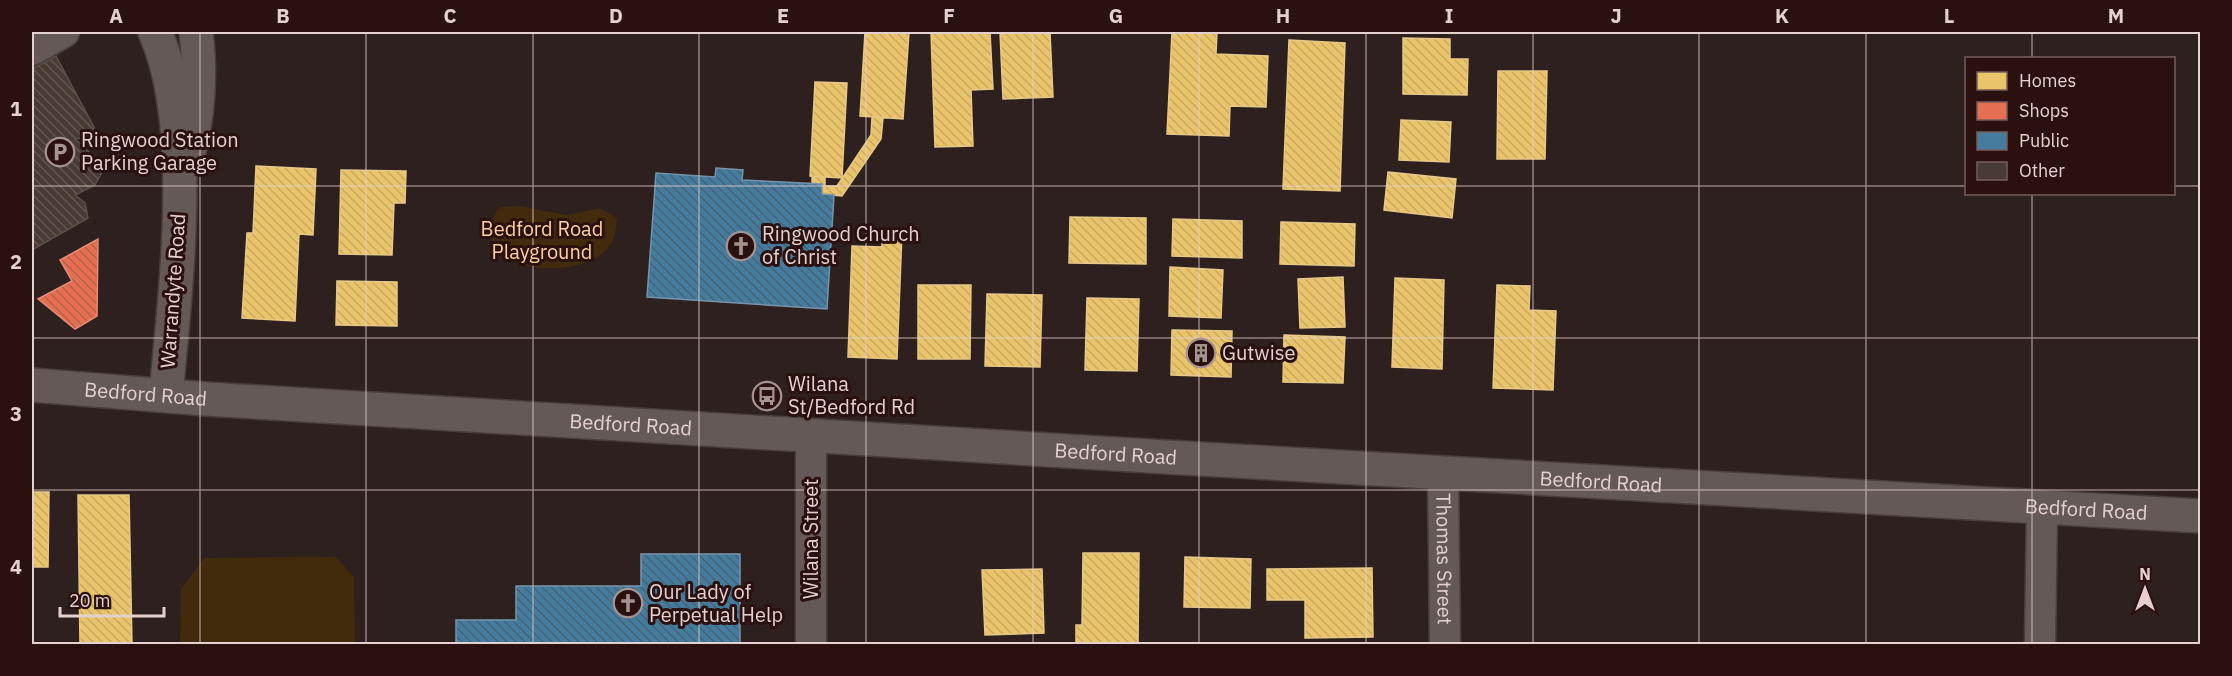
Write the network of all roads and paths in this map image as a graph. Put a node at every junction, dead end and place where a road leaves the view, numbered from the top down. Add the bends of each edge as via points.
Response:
1 (64, 32) edge
2 (155, 32) edge
3 (196, 32) edge
4 (32, 50) edge
5 (180, 187) junction
6 (32, 385) edge
7 (166, 395) junction
8 (811, 434) junction
9 (1443, 473) junction
10 (2042, 507) junction
11 (2200, 516) edge
12 (811, 645) edge
13 (1445, 645) edge
14 (2040, 645) edge

1 - 4 street
2 - 5 main road, Warrandyte Road via 174,99
3 - 5 main road, Warrandyte Road via 201,70 196,123
5 - 7 main road, Warrandyte Road
6 - 7 main road, Bedford Road
7 - 8 main road, Bedford Road
8 - 9 main road, Bedford Road
8 - 12 street, Wilana Street
9 - 10 main road, Bedford Road
9 - 13 street, Thomas Street
10 - 11 main road, Bedford Road
10 - 14 street

